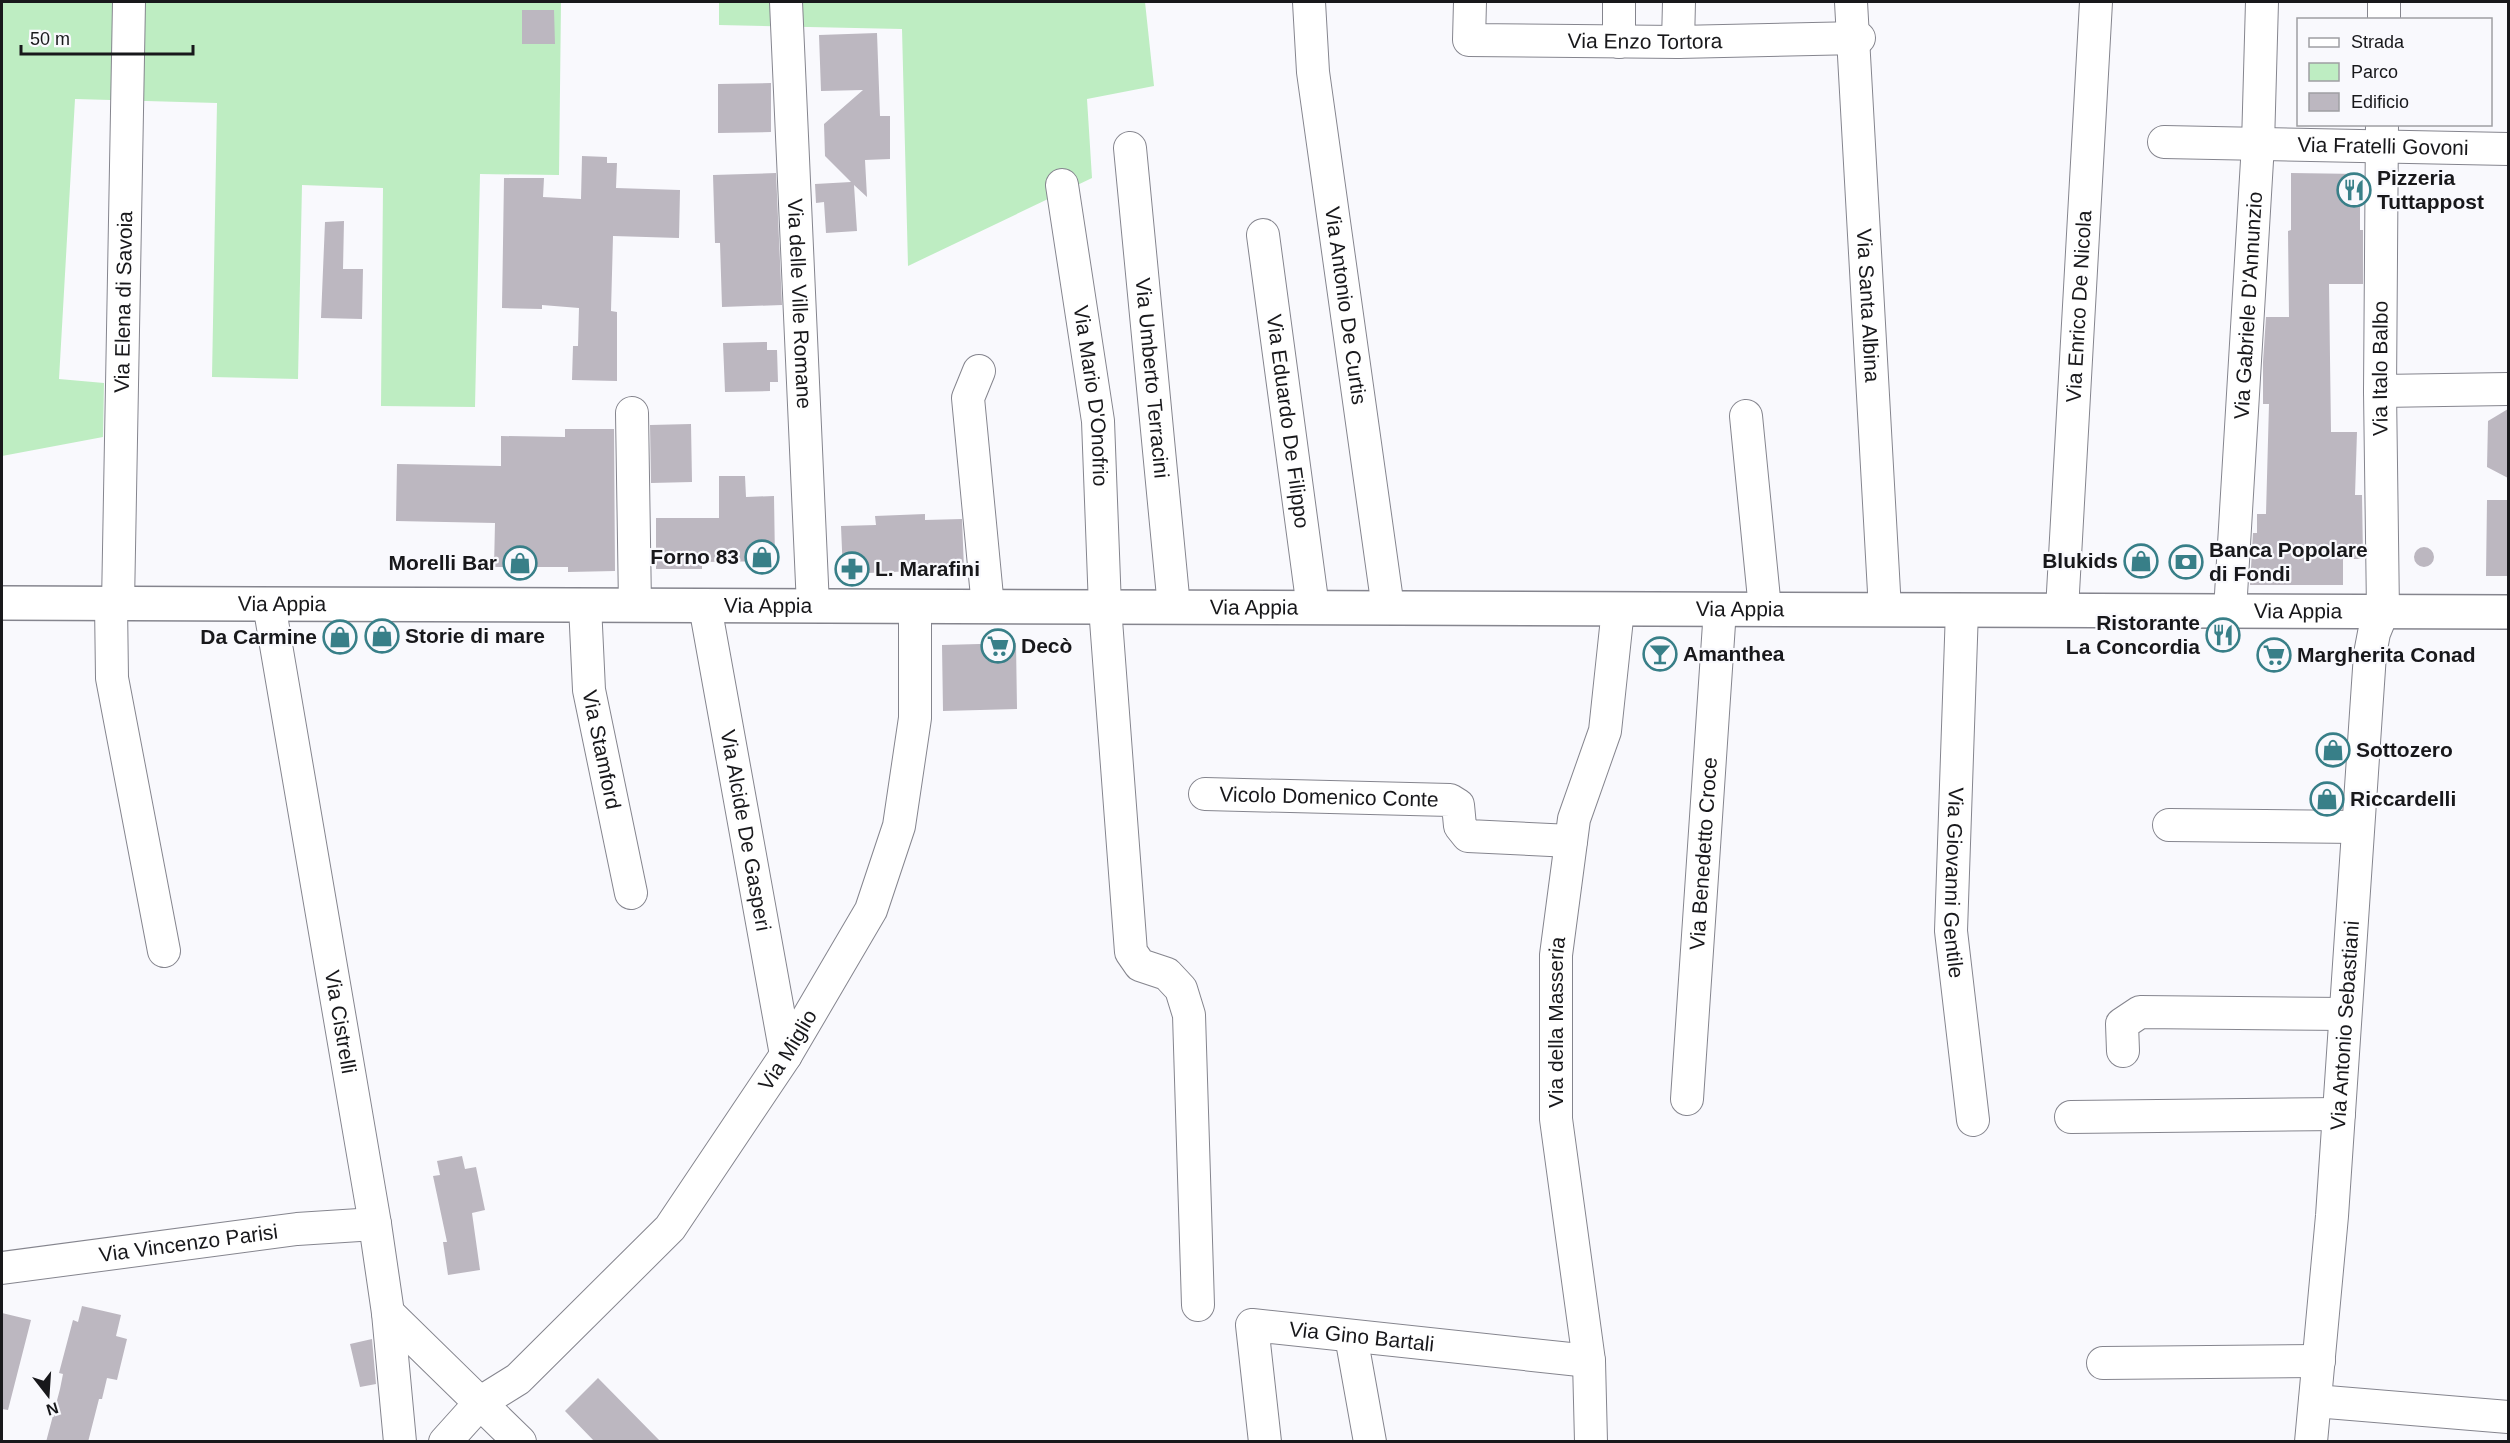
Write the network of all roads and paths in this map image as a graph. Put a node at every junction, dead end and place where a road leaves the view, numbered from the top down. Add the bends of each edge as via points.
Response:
1 (129, 2) edge
2 (786, 2) edge
3 (1308, 2) edge
4 (1470, 2) edge
5 (1619, 2) edge
6 (1679, 2) edge
7 (1851, 2) edge
8 (2096, 2) edge
9 (2262, 2) edge
10 (2384, 2) edge
11 (2384, 18) edge
12 (1856, 39) junction
13 (1619, 42) junction
14 (1678, 42) junction
15 (2382, 136) edge
16 (2164, 142) dead end
17 (2258, 144) junction
18 (1130, 148) dead end
19 (2508, 149) edge
20 (1062, 186) dead end
21 (1263, 236) dead end
22 (979, 370) dead end
23 (2508, 389) edge
24 (2380, 391) junction
25 (632, 413) dead end
26 (1746, 416) dead end
27 (2, 603) edge
28 (114, 604) junction
29 (269, 604) junction
30 (585, 605) junction
31 (635, 605) junction
32 (705, 606) junction
33 (813, 606) junction
34 (915, 606) junction
35 (988, 607) junction
36 (1106, 607) junction
37 (1174, 607) junction
38 (1313, 608) junction
39 (1388, 608) junction
40 (1618, 609) junction
41 (1720, 609) junction
42 (1765, 609) junction
43 (1885, 610) junction
44 (1962, 610) junction
45 (2062, 610) junction
46 (2230, 611) junction
47 (2383, 611) junction
48 (2508, 612) edge
49 (1205, 794) dead end
50 (2169, 825) dead end
51 (2358, 827) junction
52 (1571, 841) junction
53 (631, 892) dead end
54 (164, 951) dead end
55 (2345, 1014) junction
56 (2123, 1051) dead end
57 (786, 1055) junction
58 (1687, 1099) dead end
59 (2339, 1114) junction
60 (2071, 1117) dead end
61 (1973, 1120) dead end
62 (375, 1224) junction
63 (2, 1268) edge
64 (1198, 1305) dead end
65 (388, 1313) junction
66 (1351, 1336) junction
67 (1589, 1361) junction
68 (2319, 1362) junction
69 (2103, 1363) dead end
70 (2315, 1401) junction
71 (481, 1402) junction
72 (2508, 1417) edge
73 (400, 1442) edge
74 (445, 1442) edge
75 (520, 1442) edge
76 (1265, 1442) edge
77 (1370, 1442) edge
78 (1591, 1442) edge
79 (2311, 1442) edge

1 - 28 street, Via Elena di Savoia
2 - 33 street, Via delle Ville Romane
3 - 39 street, Via Antonio De Curtis via 1313,72
4 - 13 street, Via Enzo Tortora via 1469,40
5 - 13 street
6 - 14 street
7 - 12 street, Via Santa Albina
8 - 45 street, Via Enrico De Nicola
9 - 17 street, Via Gabriele D'Annunzio
10 - 11 street
12 - 14 street, Via Enzo Tortora
12 - 43 street, Via Santa Albina
13 - 14 street, Via Enzo Tortora
15 - 17 street, Via Fratelli Govoni
15 - 19 street, Via Fratelli Govoni
15 - 24 street, Via Italo Balbo
16 - 17 street, Via Fratelli Govoni
17 - 46 street, Via Gabriele D'Annunzio
18 - 37 street, Via Umberto Terracini
20 - 36 street, Via Mario D'Onofrio via 1098,421
21 - 38 street, Via Eduardo De Filippo
22 - 35 street via 968,398
23 - 24 street
24 - 47 street, Via Italo Balbo
25 - 31 street
26 - 42 street
27 - 28 main road, Via Appia
28 - 29 main road, Via Appia
28 - 54 street, Via Elena di Savoia via 112,678
29 - 30 main road, Via Appia
29 - 62 street, Via Cistrelli
30 - 31 main road, Via Appia
30 - 53 street, Via Stamford via 589,690
31 - 32 main road, Via Appia
32 - 33 main road, Via Appia
32 - 57 street, Via Alcide De Gasperi
33 - 34 main road, Via Appia
34 - 35 main road, Via Appia
34 - 57 street, Via Miglio via 915,718 899,826 871,910
35 - 36 main road, Via Appia
36 - 37 main road, Via Appia
36 - 64 street, Via Mario D'Onofrio via 1131,952 1140,966 1167,974 1181,988 1189,1015
37 - 38 main road, Via Appia
38 - 39 main road, Via Appia
39 - 40 main road, Via Appia
40 - 41 main road, Via Appia
40 - 52 street, Via della Masseria via 1605,731 1574,819
41 - 42 main road, Via Appia
41 - 58 street, Via Benedetto Croce
42 - 43 main road, Via Appia
43 - 44 main road, Via Appia
44 - 45 main road, Via Appia
44 - 61 street, Via Giovanni Gentile via 1951,932
45 - 46 main road, Via Appia
46 - 47 main road, Via Appia
47 - 48 main road, Via Appia
47 - 51 street, Via Antonio Sebastiani via 2370,654
49 - 52 street, Vicolo Domenico Conte via 1450,800 1458,805 1460,826 1468,836
50 - 51 street
51 - 55 street, Via Antonio Sebastiani
52 - 67 street, Via della Masseria via 1556,955 1556,1119
55 - 56 street via 2140,1012 2122,1024
55 - 59 street, Via Antonio Sebastiani
57 - 71 street, Via Miglio via 670,1228 518,1379
59 - 60 street
59 - 68 street, Via Antonio Sebastiani
62 - 63 street, Via Vincenzo Parisi via 297,1229
62 - 65 street, Via Cistrelli
65 - 71 street
65 - 73 street, Via Cistrelli
66 - 67 street, Via Gino Bartali
66 - 76 street, Via Gino Bartali via 1252,1325
66 - 77 street
67 - 78 street, Via della Masseria
68 - 69 street
68 - 70 street, Via Antonio Sebastiani
70 - 72 street
70 - 79 street, Via Antonio Sebastiani
71 - 74 street, Via Miglio
71 - 75 street

